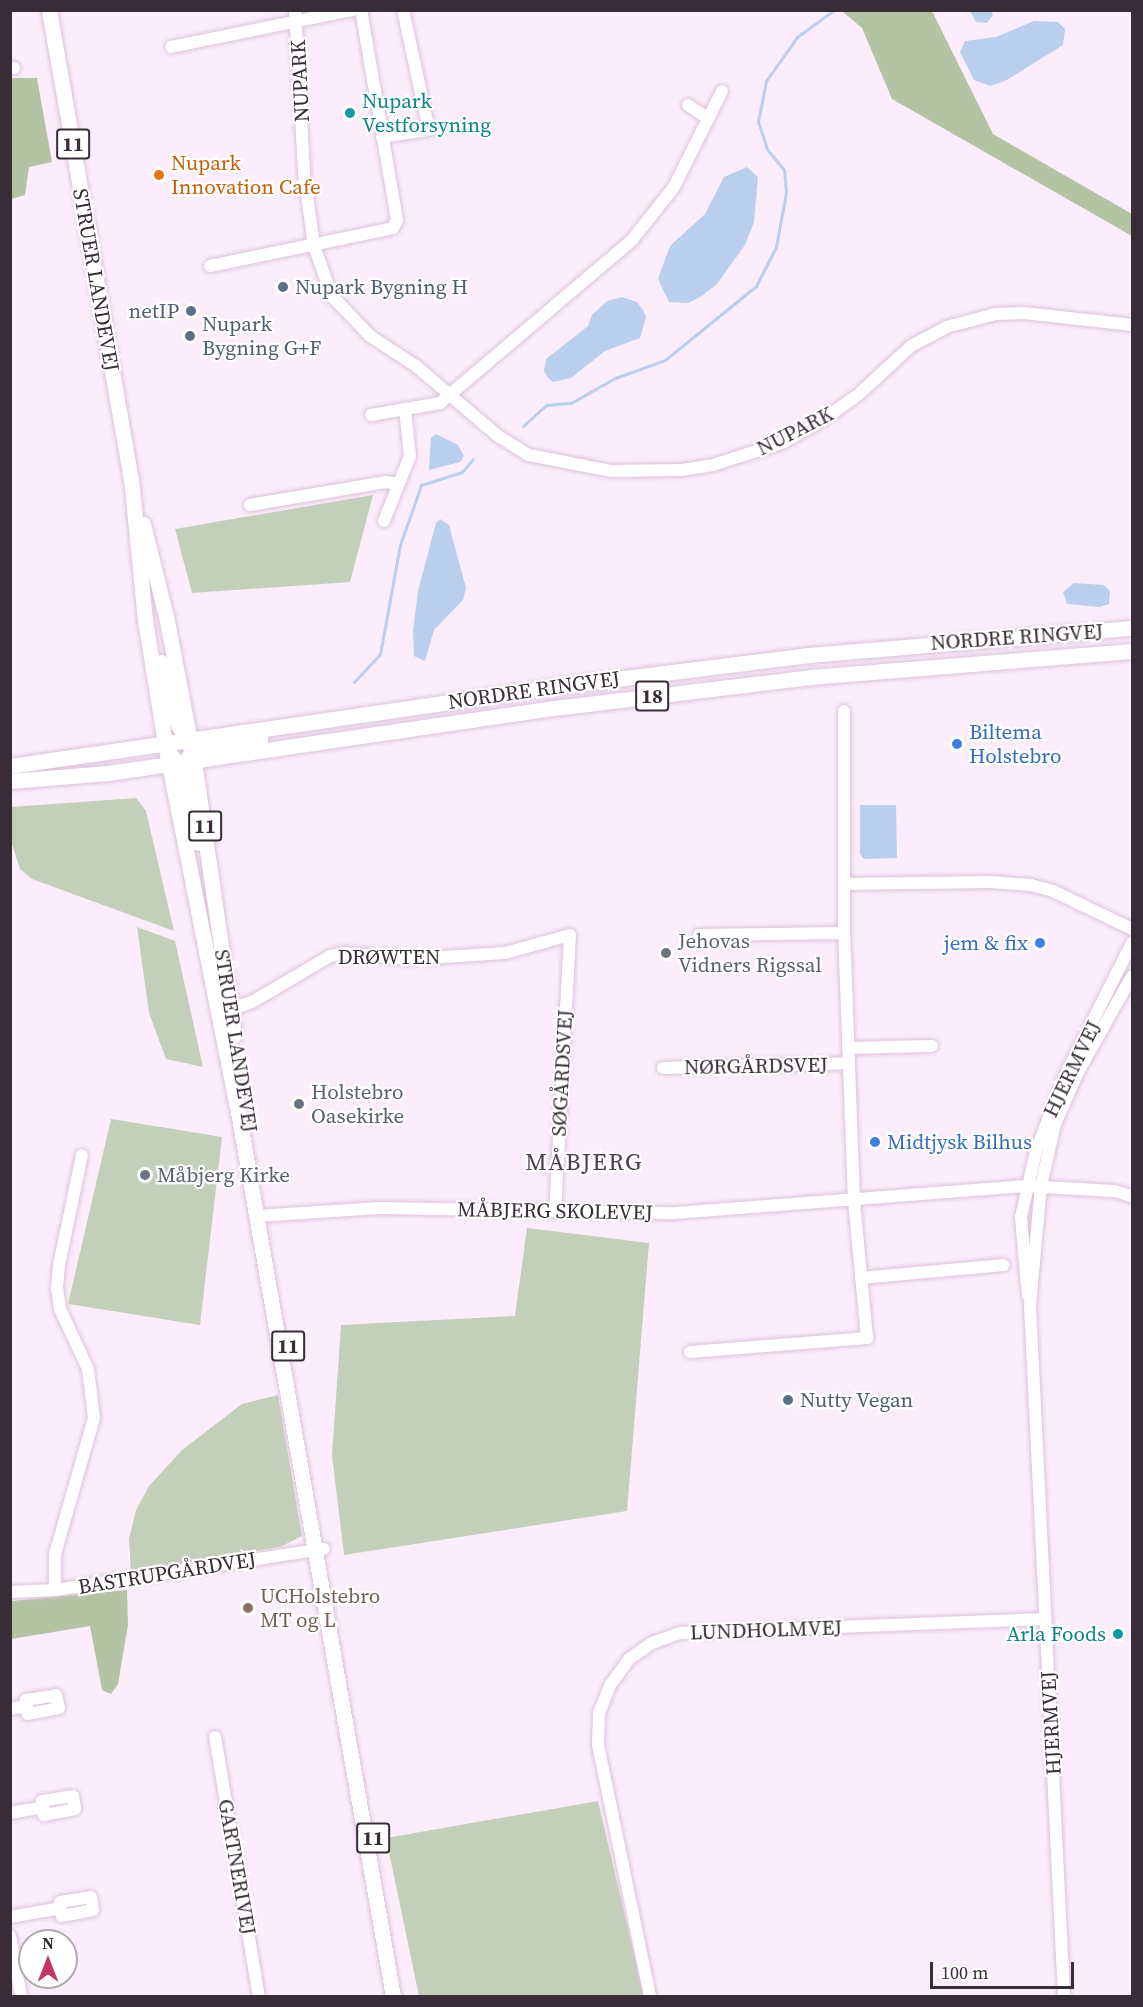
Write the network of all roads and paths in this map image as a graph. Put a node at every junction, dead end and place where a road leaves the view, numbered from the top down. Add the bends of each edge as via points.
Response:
1 (49, 10) edge
2 (353, 10) edge
3 (361, 10) edge
4 (403, 10) edge
5 (296, 16) edge
6 (171, 47) dead end
7 (722, 91) dead end
8 (688, 105) dead end
9 (709, 119) junction
10 (382, 137) junction
11 (314, 246) junction
12 (210, 266) dead end
13 (1132, 326) edge
14 (452, 395) junction
15 (405, 409) junction
16 (370, 415) dead end
17 (130, 478) junction
18 (398, 484) junction
19 (250, 505) dead end
20 (384, 521) dead end
21 (1132, 628) edge
22 (1132, 642) edge
23 (1132, 651) edge
24 (1073, 654) junction
25 (844, 711) dead end
26 (183, 750) junction
27 (10, 766) edge
28 (10, 778) edge
29 (843, 884) junction
30 (1132, 929) edge
31 (844, 933) junction
32 (570, 934) joint
33 (699, 935) dead end
34 (1132, 943) edge
35 (1132, 976) edge
36 (224, 1012) junction
37 (932, 1046) dead end
38 (848, 1048) junction
39 (848, 1063) junction
40 (663, 1068) dead end
41 (82, 1155) dead end
42 (1026, 1186) junction
43 (1041, 1186) junction
44 (1132, 1196) edge
45 (854, 1201) junction
46 (555, 1211) junction
47 (260, 1215) junction
48 (1004, 1265) dead end
49 (861, 1278) junction
50 (1030, 1306) junction
51 (690, 1352) dead end
52 (319, 1550) junction
53 (55, 1590) junction
54 (10, 1592) edge
55 (1046, 1619) junction
56 (27, 1706) dead end
57 (10, 1709) edge
58 (215, 1737) dead end
59 (43, 1807) dead end
60 (10, 1813) edge
61 (61, 1908) dead end
62 (10, 1917) edge
63 (10, 1936) edge
64 (21, 1996) edge
65 (259, 1996) edge
66 (393, 1996) edge
67 (401, 1996) edge
68 (650, 1996) edge
69 (1064, 1996) edge

1 - 17 main road, STRUER LANDEVEJ / 11
2 - 5 street, NUPARK
3 - 10 street
4 - 10 street via 429,130
5 - 6 street, NUPARK
5 - 11 street, NUPARK via 304,173
7 - 9 street
8 - 9 street
9 - 14 street via 674,187 632,240
10 - 11 street via 397,220 393,228
11 - 12 street
11 - 14 street, NUPARK via 332,296 351,319
13 - 14 street, NUPARK via 1024,313 969,319 911,346 859,394 784,441 740,458 682,470 611,471 540,459 498,436
14 - 15 street via 440,403
15 - 16 street
15 - 18 street via 410,450
17 - 26 main road, STRUER LANDEVEJ / 11 via 166,616
17 - 26 main road, STRUER LANDEVEJ / 11 via 141,589
18 - 19 street via 386,482
18 - 20 street
21 - 26 main road, NORDRE RINGVEJ / 18 via 809,655 367,713
22 - 24 main road
23 - 24 main road, NORDRE RINGVEJ / 18
24 - 26 main road, NORDRE RINGVEJ / 18 via 810,677 220,757
25 - 29 street, NØRGÅRDSVEJ
26 - 27 main road, NORDRE RINGVEJ via 145,747
26 - 28 main road, NORDRE RINGVEJ
26 - 36 main road, STRUER LANDEVEJ / 11 via 220,930
26 - 36 main road, STRUER LANDEVEJ / 11 via 172,784
29 - 30 street via 1022,884 1053,891
29 - 31 street, NØRGÅRDSVEJ
31 - 33 street
31 - 38 street, NØRGÅRDSVEJ
32 - 36 street, DRØWTEN via 505,953 412,959 343,953 330,956 252,1002
32 - 46 street, SØGÅRDSVEJ
34 - 42 street, HJERMVEJ via 1064,1078
35 - 43 street, HJERMVEJ via 1078,1072 1055,1124
36 - 47 main road, STRUER LANDEVEJ / 11
37 - 38 street, NØRGÅRDSVEJ
38 - 39 street, NØRGÅRDSVEJ
39 - 40 street, NØRGÅRDSVEJ
39 - 45 street, NØRGÅRDSVEJ
41 - 53 street via 57,1288 60,1309 88,1369 94,1418 55,1554
42 - 43 street, MÅBJERG SKOLEVEJ
42 - 45 street, MÅBJERG SKOLEVEJ
42 - 50 street, HJERMVEJ via 1021,1217 1023,1274
43 - 44 street, MÅBJERG SKOLEVEJ via 1114,1191
43 - 50 street, HJERMVEJ
45 - 46 street, MÅBJERG SKOLEVEJ via 675,1213
45 - 49 street
46 - 47 street, MÅBJERG SKOLEVEJ via 380,1208
47 - 52 main road, STRUER LANDEVEJ / 11
48 - 49 street
49 - 51 street via 867,1338
50 - 55 street, HJERMVEJ
52 - 53 street, BASTRUPGÅRDVEJ
52 - 66 main road, STRUER LANDEVEJ / 11
52 - 67 main road, STRUER LANDEVEJ / 11
53 - 54 street, BASTRUPGÅRDVEJ
55 - 68 street, LUNDHOLMVEJ via 679,1633 652,1643 629,1659 611,1684 599,1713 598,1744
55 - 69 street, HJERMVEJ
56 - 57 street
58 - 65 street, GARTNERIVEJ
59 - 60 street
61 - 62 street
63 - 64 street

